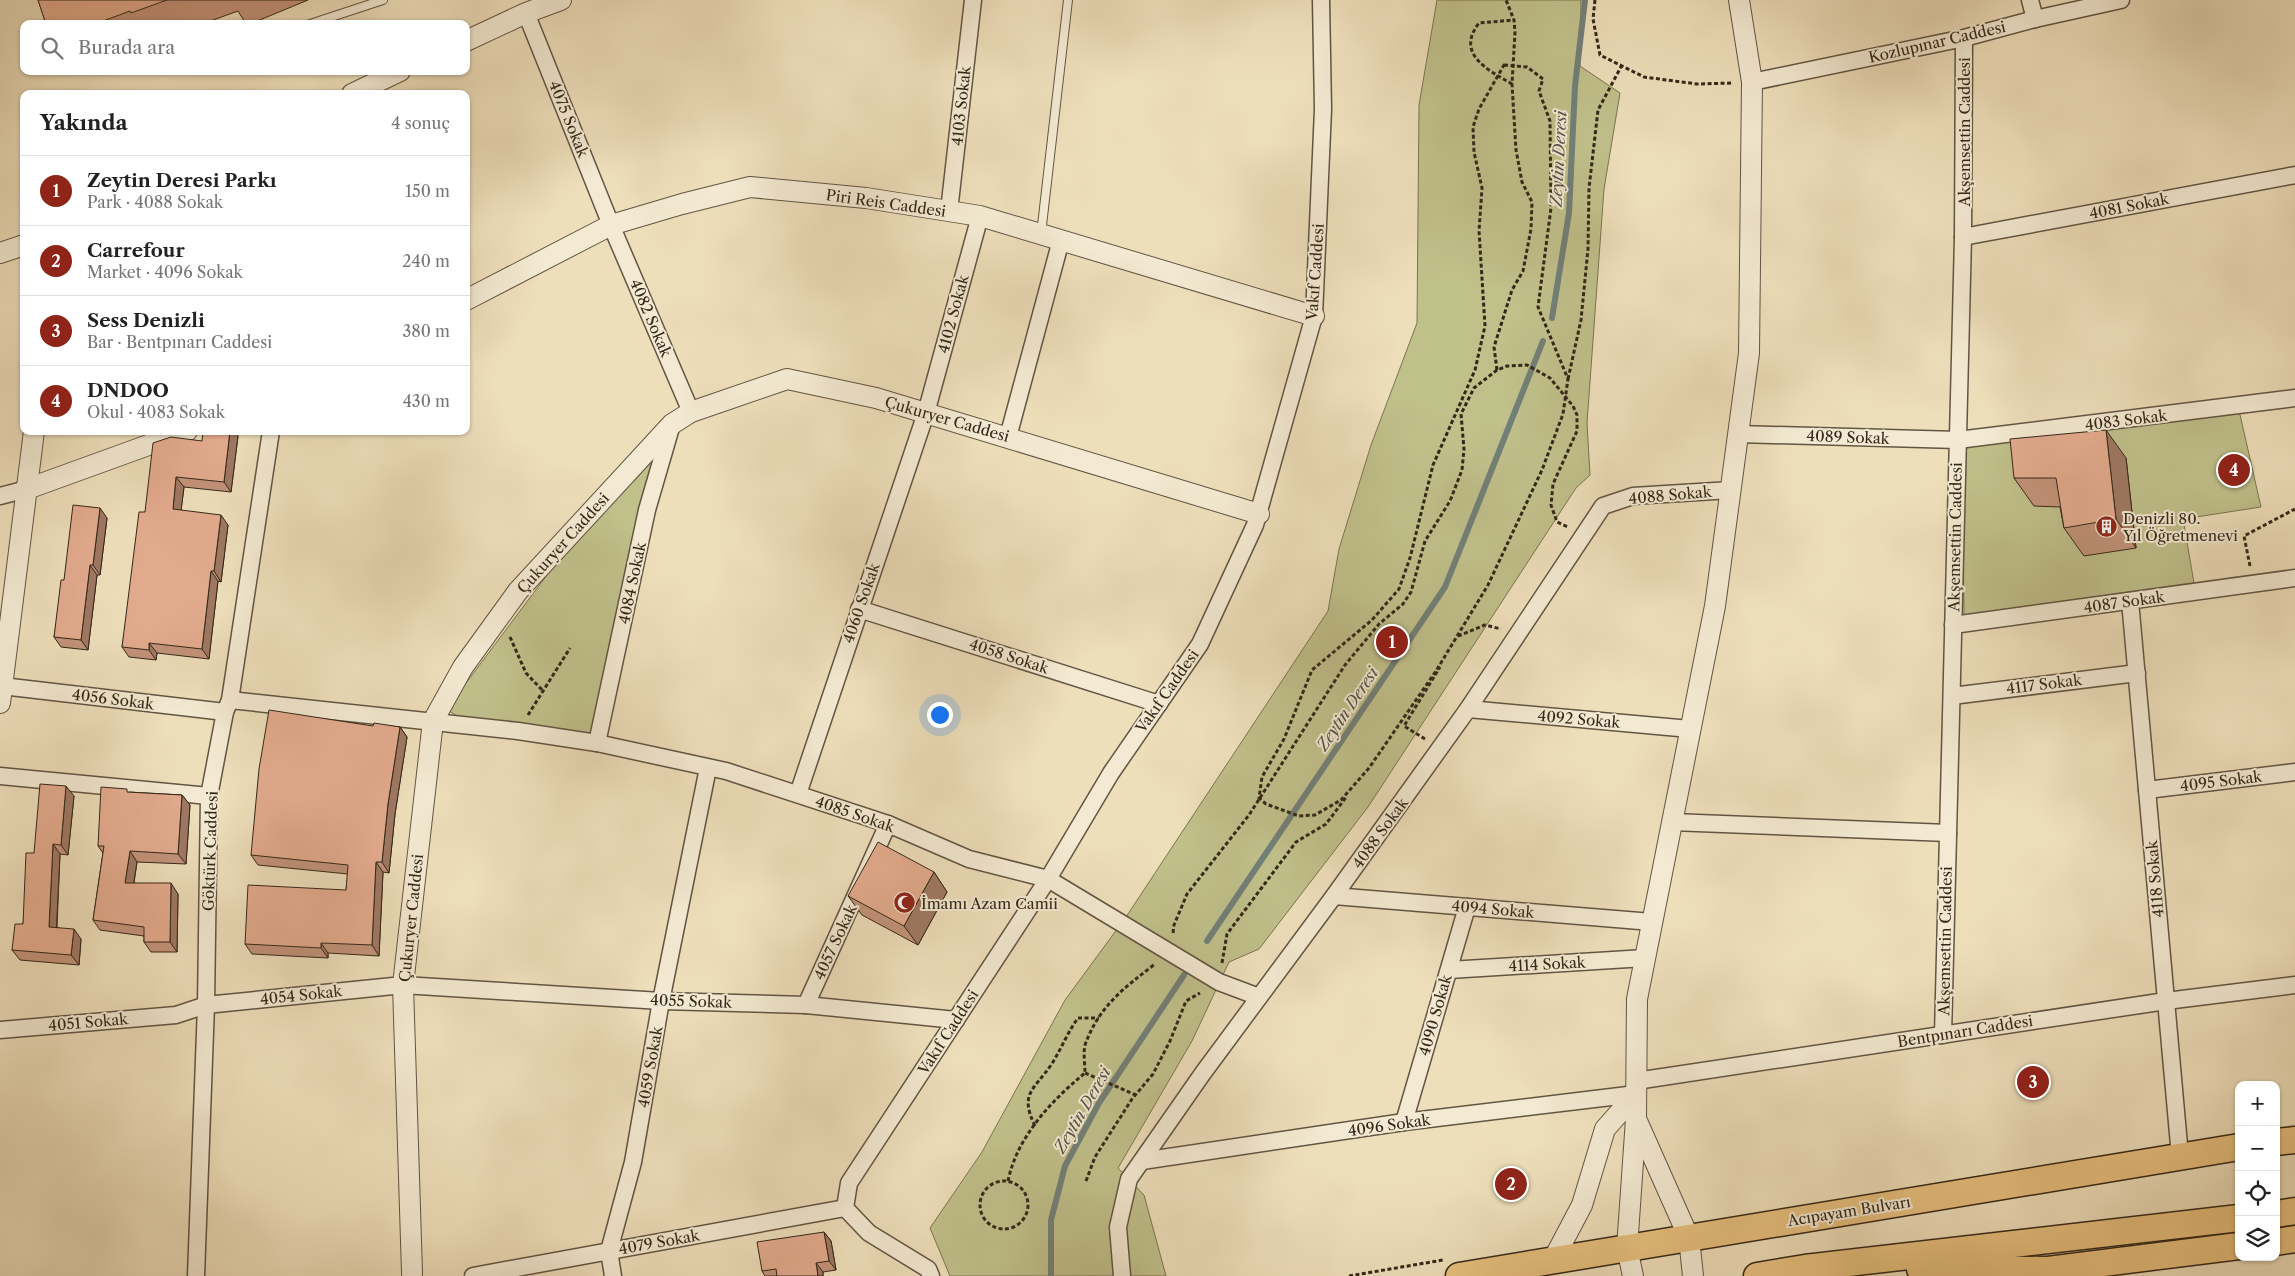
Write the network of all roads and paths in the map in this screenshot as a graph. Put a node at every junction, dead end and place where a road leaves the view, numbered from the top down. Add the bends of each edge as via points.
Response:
1 (383, 0) edge
2 (562, 0) edge
3 (973, 0) edge
4 (1068, 0) edge
5 (1321, 0) edge
6 (1506, 0) edge
7 (1595, 0) edge
8 (1739, 0) edge
9 (2030, 0) edge
10 (2121, 0) edge
11 (526, 13) junction
12 (2035, 19) junction
13 (322, 20) edge
14 (1514, 20) junction
15 (1964, 38) junction
16 (470, 39) edge
17 (1513, 66) junction
18 (1622, 66) junction
19 (392, 75) edge
20 (1498, 76) junction
21 (1752, 82) junction
22 (1512, 84) junction
23 (360, 90) edge
24 (2295, 175) edge
25 (949, 211) junction
26 (980, 216) junction
27 (611, 225) junction
28 (1041, 234) junction
29 (1963, 237) junction
30 (1061, 240) junction
31 (20, 246) edge
32 (0, 253) edge
33 (470, 298) edge
34 (1314, 316) junction
35 (1497, 370) junction
36 (1568, 379) junction
37 (1566, 397) junction
38 (2295, 398) edge
39 (691, 412) junction
40 (926, 413) junction
41 (672, 424) junction
42 (1738, 434) junction
43 (34, 435) edge
44 (176, 435) edge
45 (270, 435) edge
46 (1008, 437) junction
47 (1958, 440) junction
48 (27, 489) junction
49 (1731, 490) junction
50 (0, 496) edge
51 (2295, 509) edge
52 (1259, 514) junction
53 (1583, 535) junction
54 (2295, 578) edge
55 (2253, 584) junction
56 (2130, 601) junction
57 (859, 609) junction
58 (502, 613) junction
59 (1953, 625) junction
60 (1518, 633) junction
61 (1454, 641) junction
62 (570, 648) dead end
63 (1448, 651) junction
64 (2136, 673) junction
65 (543, 691) junction
66 (1, 694) edge
67 (1952, 696) junction
68 (1159, 704) junction
69 (227, 706) junction
70 (1468, 709) junction
71 (426, 720) junction
72 (1690, 729) junction
73 (518, 731) junction
74 (597, 743) junction
75 (1440, 748) junction
76 (1378, 756) dead end
77 (708, 768) junction
78 (1369, 768) junction
79 (2295, 772) edge
80 (0, 776) edge
81 (2147, 790) junction
82 (798, 794) junction
83 (209, 796) junction
84 (1259, 798) junction
85 (1672, 822) junction
86 (888, 824) junction
87 (1948, 833) junction
88 (1048, 879) junction
89 (1334, 896) junction
90 (1467, 907) junction
91 (1652, 922) junction
92 (1171, 951) junction
93 (1645, 958) junction
94 (1448, 970) junction
95 (1219, 982) junction
96 (402, 985) junction
97 (2295, 985) edge
98 (427, 987) joint
99 (1259, 996) junction
100 (661, 1001) junction
101 (2166, 1001) junction
102 (806, 1004) junction
103 (206, 1005) junction
104 (176, 1015) joint
105 (1099, 1018) junction
106 (956, 1020) junction
107 (0, 1030) edge
108 (1944, 1035) junction
109 (1084, 1072) junction
110 (1636, 1088) junction
111 (1136, 1095) junction
112 (1636, 1119) junction
113 (1404, 1122) junction
114 (1035, 1126) junction
115 (2295, 1140) edge
116 (2280, 1142) edge
117 (2235, 1148) edge
118 (2180, 1156) junction
119 (1142, 1161) junction
120 (1008, 1181) junction
121 (1086, 1181) dead end
122 (845, 1208) junction
123 (2295, 1212) edge
124 (2280, 1214) edge
125 (2235, 1218) edge
126 (1689, 1238) junction
127 (2295, 1239) edge
128 (2280, 1241) edge
129 (2235, 1247) edge
130 (1627, 1248) junction
131 (609, 1251) junction
132 (1553, 1260) junction
133 (1798, 1272) edge
134 (414, 1274) edge
135 (196, 1276) edge
136 (473, 1276) edge
137 (613, 1276) edge
138 (931, 1276) edge
139 (1122, 1276) edge
140 (1459, 1276) edge
141 (1633, 1276) edge
142 (1693, 1276) edge
143 (1757, 1276) edge

1 - 13 lane
2 - 11 street
3 - 25 street, 4103 Sokak
4 - 28 lane
5 - 34 street, Vakıf Caddesi via 1323,109
6 - 14 path
7 - 18 path via 1593,19 1600,54
8 - 21 street
9 - 12 street
10 - 12 street, Kozlupınar Caddesi
11 - 16 street
11 - 27 street, 4075 Sokak
12 - 15 street, Kozlupınar Caddesi
14 - 17 path
14 - 20 path via 1479,23 1471,33 1471,49 1483,67
15 - 21 street, Kozlupınar Caddesi
15 - 29 street, Akşemsettin Caddesi
17 - 20 path via 1504,65
17 - 22 path
17 - 36 path via 1527,67 1542,79 1539,91 1550,121 1551,208 1538,307
18 - 21 path via 1644,77 1697,84
18 - 36 path via 1598,110 1589,188 1588,249
19 - 23 street
20 - 22 path
20 - 84 path via 1479,109 1473,127 1474,152 1482,188 1479,231 1485,326 1475,370 1434,465 1399,589 1372,620 1312,670 1284,739 1262,777
21 - 42 street via 1749,353
22 - 35 path via 1516,150 1532,211 1522,271 1512,290 1494,347
24 - 29 street, 4081 Sokak
25 - 26 street, Piri Reis Caddesi
25 - 27 street, Piri Reis Caddesi via 866,198 750,187
26 - 28 street, Piri Reis Caddesi
26 - 40 street, 4102 Sokak
27 - 33 street, Piri Reis Caddesi
27 - 39 street, 4082 Sokak
28 - 30 street, Piri Reis Caddesi
29 - 47 street, Akşemsettin Caddesi
30 - 34 street, Piri Reis Caddesi
30 - 46 street
31 - 32 street
34 - 52 street, Vakıf Caddesi
35 - 37 path via 1527,364 1550,378
35 - 84 path via 1474,388 1461,414 1462,470 1450,501 1425,541 1411,592 1404,604 1379,624 1345,665
36 - 37 path
37 - 53 path via 1578,415 1577,432 1553,484 1551,505 1557,522
37 - 61 path via 1542,470 1488,585
38 - 47 street, 4083 Sokak
39 - 40 street, Çukuryer Caddesi via 787,380 876,398
39 - 41 street, Çukuryer Caddesi
40 - 46 street, Çukuryer Caddesi
40 - 57 street, 4060 Sokak
41 - 58 street, Çukuryer Caddesi via 518,591
41 - 74 street, 4084 Sokak via 648,510
42 - 47 street, 4089 Sokak
42 - 49 street
43 - 48 street
44 - 48 street
45 - 69 street, Göktürk Caddesi
46 - 52 street, Çukuryer Caddesi
47 - 59 street, Akşemsettin Caddesi
48 - 50 street
48 - 66 street
49 - 53 street, 4088 Sokak via 1633,496 1603,506
49 - 72 street via 1715,606
51 - 55 path via 2244,536
52 - 68 street, Vakıf Caddesi via 1200,644
53 - 60 street, 4088 Sokak
54 - 55 street, 4087 Sokak
55 - 56 street, 4087 Sokak
56 - 59 street, 4087 Sokak
56 - 64 street, 4118 Sokak
57 - 68 street, 4058 Sokak
57 - 82 street, 4060 Sokak
58 - 65 path via 526,673
58 - 71 street, Çukuryer Caddesi
59 - 67 street, Akşemsettin Caddesi
60 - 61 path via 1485,625 1460,633
60 - 70 street, 4088 Sokak
61 - 63 path
62 - 65 path
63 - 75 path via 1404,726
63 - 78 path
64 - 67 street, 4117 Sokak
64 - 81 street, 4118 Sokak
65 - 73 path
66 - 69 street, 4056 Sokak
67 - 87 street, Akşemsettin Caddesi
68 - 88 street, Vakıf Caddesi via 1111,773
69 - 71 street, 4056 Sokak
69 - 83 street, Göktürk Caddesi
70 - 72 street, 4092 Sokak
70 - 75 street, 4088 Sokak
71 - 73 street, 4085 Sokak
71 - 96 street, Çukuryer Caddesi
72 - 85 street
73 - 74 street, 4085 Sokak
74 - 77 street, 4085 Sokak
75 - 89 street, 4088 Sokak
76 - 78 path
77 - 82 street, 4085 Sokak
77 - 100 street, 4059 Sokak
78 - 84 path via 1341,800 1315,815 1299,816 1266,804
78 - 95 path via 1326,824 1296,842 1227,934
79 - 81 street, 4095 Sokak
80 - 83 street
81 - 101 street, 4118 Sokak
82 - 86 street, 4085 Sokak
83 - 103 street, Göktürk Caddesi
84 - 92 path via 1187,894 1174,925
85 - 87 street
85 - 91 street
86 - 88 street, 4085 Sokak via 969,860
86 - 102 street, 4057 Sokak
87 - 108 street, Akşemsettin Caddesi
88 - 92 street, 4085 Sokak
88 - 106 street, Vakıf Caddesi
89 - 90 street, 4094 Sokak
89 - 99 street, 4088 Sokak
90 - 91 street, 4094 Sokak
90 - 94 street, 4090 Sokak
91 - 93 street
92 - 95 street, 4085 Sokak
92 - 105 path via 1117,994
93 - 94 street, 4114 Sokak
93 - 110 street via 1637,999
94 - 113 street, 4090 Sokak
95 - 99 street, 4085 Sokak
95 - 111 path via 1186,1001 1153,1074
96 - 98 street, 4054 Sokak
96 - 103 street, 4054 Sokak
96 - 134 street, Çukuryer Caddesi
97 - 101 street, Bentpınarı Caddesi
98 - 100 street, 4055 Sokak
99 - 119 street, 4088 Sokak
100 - 102 street, 4055 Sokak
100 - 131 street, 4059 Sokak via 633,1162
101 - 108 street, Bentpınarı Caddesi
101 - 118 street, 4118 Sokak
102 - 106 street, 4055 Sokak
103 - 104 street, 4054 Sokak
103 - 135 street, Göktürk Caddesi
104 - 107 street, 4051 Sokak
105 - 109 path via 1084,1047
105 - 114 path via 1078,1018 1050,1065 1033,1084 1029,1113
106 - 122 street, Vakıf Caddesi via 849,1183
108 - 110 street, Bentpınarı Caddesi
109 - 111 path
109 - 114 path via 1056,1097
110 - 112 street
110 - 113 street, 4096 Sokak
110 - 132 street via 1605,1129 1582,1206
111 - 121 path via 1095,1156
112 - 126 street
112 - 130 street
113 - 119 street, 4096 Sokak
114 - 120 path via 1021,1144
115 - 116 main road
117 - 118 main road, Acıpayam Bulvarı
118 - 126 main road, Acıpayam Bulvarı
119 - 139 street, 4088 Sokak via 1129,1179 1118,1227
120 - 120 path via 990,1185 980,1201 984,1219 1000,1229 1018,1225 1028,1209 1024,1190
122 - 131 street, 4079 Sokak
122 - 138 street via 869,1233 928,1269
123 - 124 main road
125 - 133 main road
126 - 130 main road, Acıpayam Bulvarı
126 - 142 street
127 - 128 main road
129 - 133 main road via 2048,1270
130 - 132 main road, Acıpayam Bulvarı
130 - 141 street
131 - 136 street, 4079 Sokak
131 - 137 street, 4059 Sokak
132 - 140 main road, Acıpayam Bulvarı
133 - 143 main road

